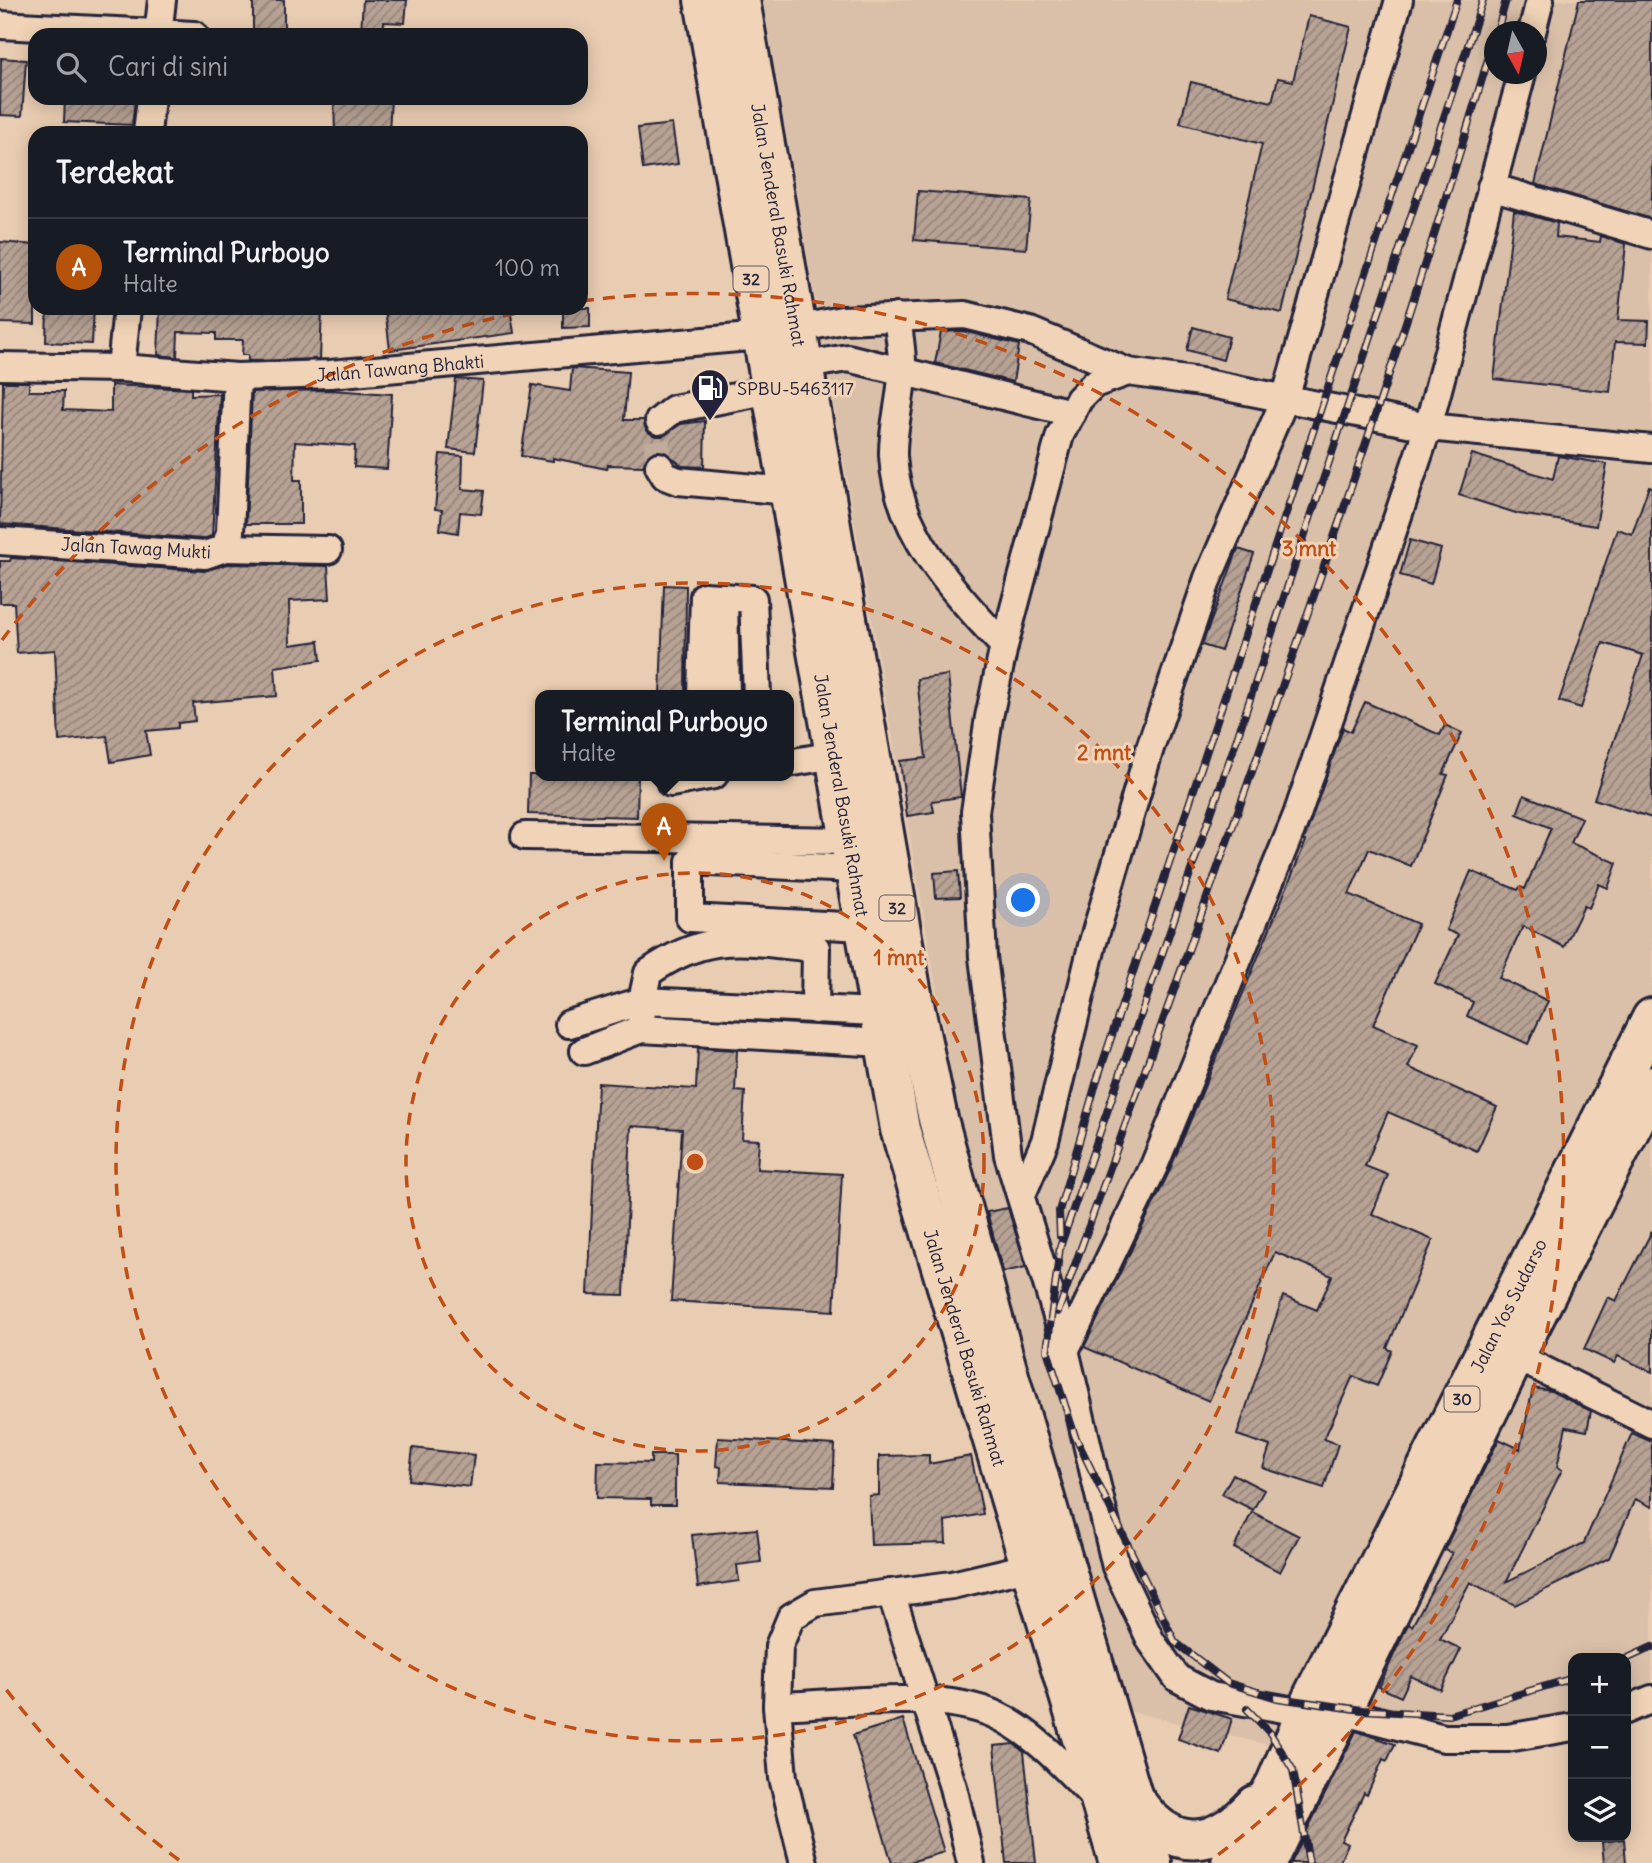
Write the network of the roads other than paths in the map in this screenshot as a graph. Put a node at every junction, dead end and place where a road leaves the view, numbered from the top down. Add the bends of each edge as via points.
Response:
1 (162, 0) edge
2 (704, 0) edge
3 (740, 0) edge
4 (1540, 0) edge
5 (1391, 5) edge
6 (1535, 21) edge
7 (0, 25) edge
8 (53, 28) edge
9 (159, 28) edge
10 (1519, 84) edge
11 (150, 105) edge
12 (148, 126) edge
13 (1491, 187) junction
14 (1652, 235) edge
15 (126, 315) edge
16 (897, 317) junction
17 (798, 328) junction
18 (766, 365) junction
19 (0, 366) edge
20 (121, 368) junction
21 (902, 370) junction
22 (1128, 372) junction
23 (806, 374) junction
24 (237, 377) junction
25 (1285, 400) junction
26 (1072, 413) junction
27 (659, 421) dead end
28 (1428, 427) junction
29 (1652, 449) edge
30 (659, 466) dead end
31 (789, 491) junction
32 (0, 541) edge
33 (225, 548) junction
34 (328, 550) dead end
35 (724, 597) junction
36 (1004, 646) junction
37 (701, 690) edge
38 (726, 690) edge
39 (757, 690) edge
40 (834, 755) junction
41 (794, 761) edge
42 (680, 781) edge
43 (671, 783) dead end
44 (856, 831) junction
45 (525, 836) dead end
46 (863, 927) junction
47 (642, 1002) junction
48 (815, 1010) junction
49 (1652, 1018) edge
50 (569, 1024) dead end
51 (880, 1027) junction
52 (641, 1030) junction
53 (584, 1051) dead end
54 (1652, 1086) edge
55 (1021, 1197) junction
56 (1503, 1349) junction
57 (1065, 1351) junction
58 (1652, 1424) edge
59 (1047, 1562) junction
60 (891, 1593) junction
61 (1652, 1699) edge
62 (925, 1701) junction
63 (777, 1706) junction
64 (1631, 1708) edge
65 (1323, 1712) junction
66 (1568, 1728) edge
67 (1289, 1786) junction
68 (1115, 1807) junction
69 (804, 1863) edge
70 (971, 1863) edge
71 (1144, 1863) edge
72 (1233, 1863) edge
73 (1267, 1863) edge

1 - 9 street
2 - 18 highway, Jalan Jenderal Basuki Rahmat / 32
3 - 17 highway, Jalan Jenderal Basuki Rahmat / 32
4 - 6 street
5 - 25 street
7 - 8 street
10 - 13 street
11 - 12 street
13 - 14 street
13 - 28 street
15 - 20 street
16 - 17 street, Jalan Tawang Bhakti
16 - 21 street
16 - 22 street, Jalan Tawang Bhakti via 965,315 1030,331
17 - 18 street, Jalan Tawang Bhakti
17 - 23 highway, Jalan Jenderal Basuki Rahmat / 32
18 - 23 street
18 - 24 street, Jalan Tawang Bhakti via 551,356
18 - 27 street via 674,409
18 - 31 highway, Jalan Jenderal Basuki Rahmat / 32
19 - 20 street, Jalan Tawang Bhakti
20 - 24 street, Jalan Tawang Bhakti
21 - 23 street via 848,358
21 - 26 street
21 - 36 street via 893,455 908,523 961,600
22 - 25 street
22 - 26 street via 1094,384
23 - 44 highway, Jalan Jenderal Basuki Rahmat / 32
24 - 33 street, Jalan Tawag Mukti via 230,532
25 - 28 street
25 - 55 street via 1208,578 1150,748 1093,942 1049,1130
26 - 36 street via 1060,435
28 - 29 street
28 - 57 street via 1297,815 1154,1167
30 - 31 street via 665,476 678,481
31 - 40 highway, Jalan Jenderal Basuki Rahmat / 32
32 - 33 street, Jalan Tawag Mukti via 205,555
33 - 34 street
35 - 37 street via 704,596
35 - 38 street
35 - 39 street via 753,599
36 - 55 street via 975,812 983,957 1008,1155
40 - 41 street
40 - 44 highway, Jalan Jenderal Basuki Rahmat / 32
42 - 43 street
44 - 45 street
44 - 46 highway, Jalan Jenderal Basuki Rahmat / 32
44 - 46 street via 690,861 690,918
44 - 59 highway, Jalan Jenderal Basuki Rahmat / 32 via 938,1119
46 - 51 highway, Jalan Jenderal Basuki Rahmat / 32
47 - 48 street
47 - 48 street via 649,974 677,953 723,940 816,948
47 - 50 street
47 - 52 street
48 - 51 street
49 - 56 highway, Jalan Yos Sudarso / 30
51 - 52 street
51 - 59 highway, Jalan Jenderal Basuki Rahmat / 32 via 900,1129
52 - 53 street
54 - 56 highway, Jalan Yos Sudarso / 30
55 - 57 street
56 - 58 street
56 - 65 highway, Jalan Yos Sudarso / 30
57 - 65 street via 1115,1567 1151,1641 1177,1678 1211,1696
59 - 60 street via 951,1585
59 - 68 highway, Jalan Jenderal Basuki Rahmat / 32
60 - 62 street
60 - 63 street via 815,1603 791,1617 779,1646
61 - 64 street
62 - 63 street
62 - 68 street via 963,1704 997,1716 1020,1729
62 - 70 street
63 - 69 street via 782,1778
65 - 66 street via 1444,1738 1507,1738
65 - 67 highway, Jalan Yos Sudarso / 30
67 - 68 highway, 30 via 1220,1834 1197,1840 1172,1836
67 - 72 highway, 30 via 1262,1839
67 - 73 highway, 30
68 - 71 highway, 32

